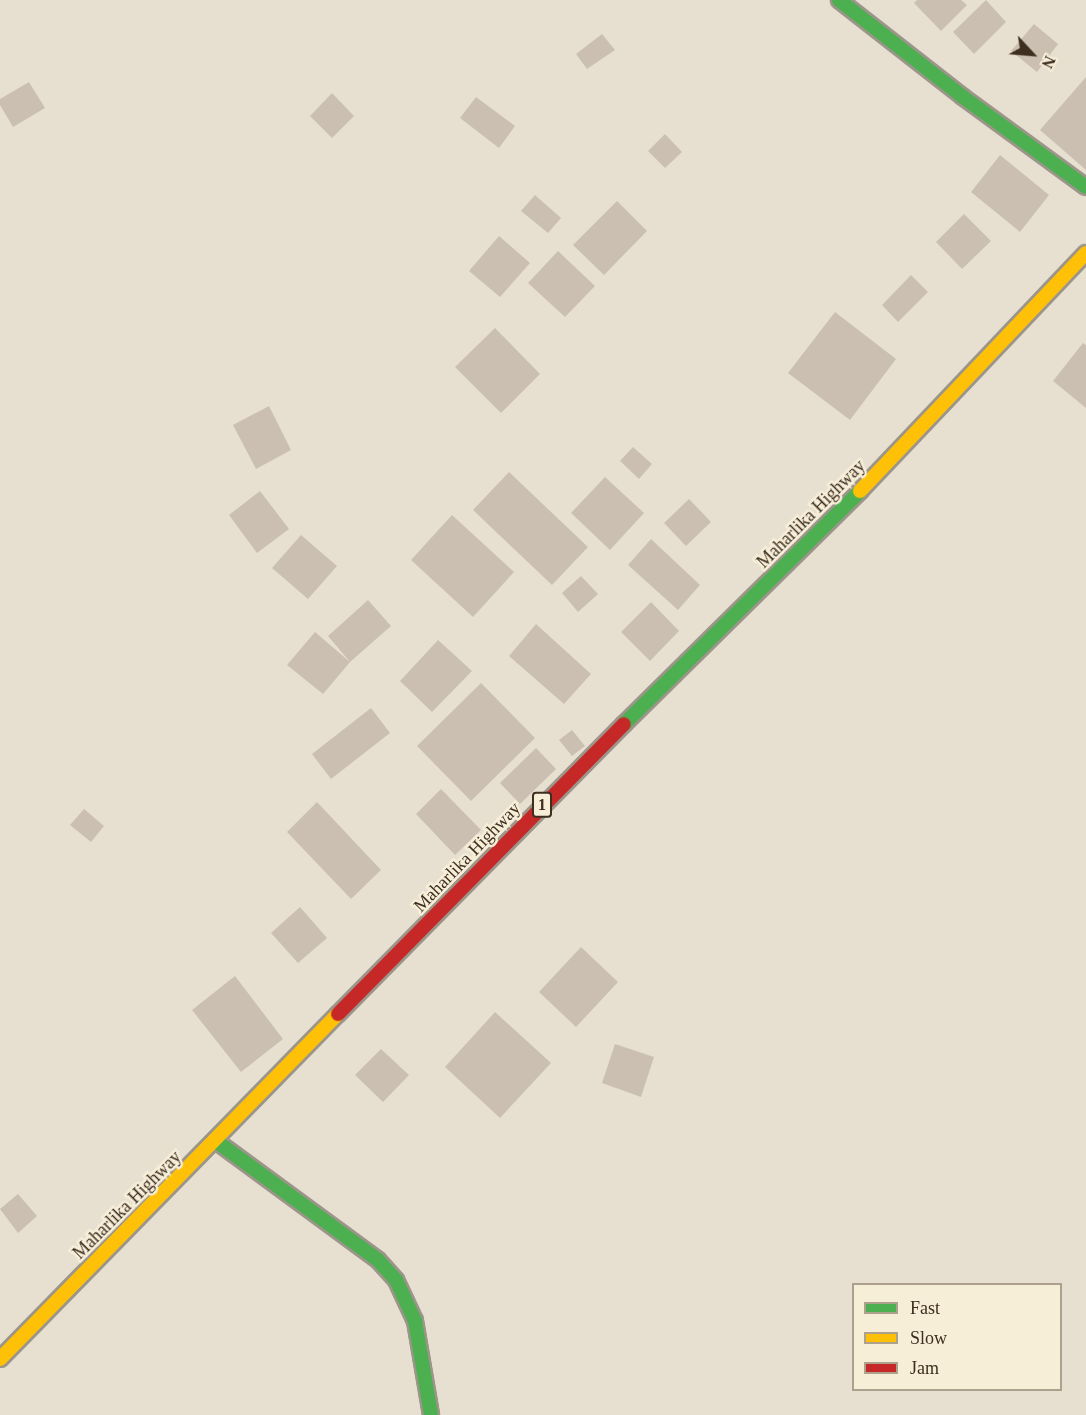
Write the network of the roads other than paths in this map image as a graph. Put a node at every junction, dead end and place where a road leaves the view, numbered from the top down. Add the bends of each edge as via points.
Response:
1 (839, 0) edge
2 (1086, 187) edge
3 (1086, 253) edge
4 (216, 1141) junction
5 (0, 1359) edge
6 (431, 1415) edge

1 - 2 main road
3 - 4 main road, Maharlika Highway / 1 via 854,497 546,801
4 - 5 main road, Maharlika Highway / 1
4 - 6 main road via 378,1260 396,1280 415,1321

